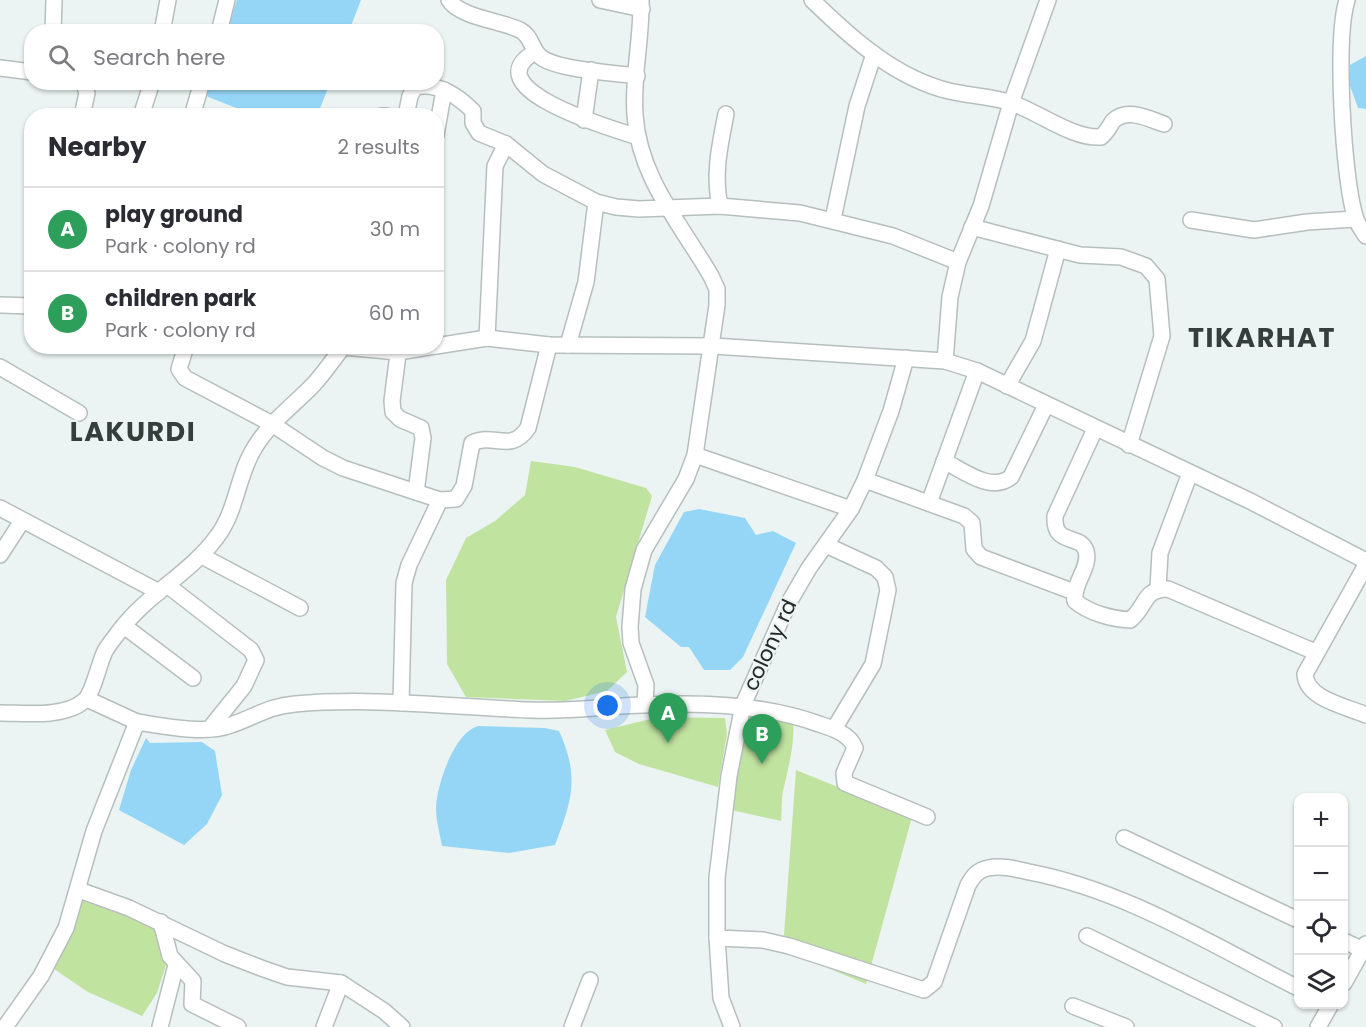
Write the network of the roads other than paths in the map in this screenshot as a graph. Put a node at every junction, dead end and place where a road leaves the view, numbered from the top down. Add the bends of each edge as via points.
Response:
1 (54, 0) edge
2 (168, 0) edge
3 (227, 0) edge
4 (449, 0) edge
5 (600, 0) edge
6 (812, 0) edge
7 (1048, 0) edge
8 (1347, 0) edge
9 (641, 5) edge
10 (53, 24) edge
11 (164, 24) edge
12 (221, 24) edge
13 (535, 52) junction
14 (874, 54) junction
15 (0, 68) edge
16 (591, 70) junction
17 (24, 71) edge
18 (637, 76) junction
19 (86, 90) edge
20 (149, 90) edge
21 (200, 90) edge
22 (413, 90) edge
23 (444, 90) joint
24 (1011, 103) junction
25 (84, 108) edge
26 (144, 108) edge
27 (194, 108) edge
28 (408, 108) edge
29 (441, 108) edge
30 (726, 114) dead end
31 (584, 120) junction
32 (1164, 124) dead end
33 (638, 137) junction
34 (506, 144) junction
35 (596, 202) junction
36 (720, 206) junction
37 (669, 209) junction
38 (833, 219) junction
39 (1355, 219) junction
40 (1191, 220) dead end
41 (972, 227) junction
42 (1366, 236) edge
43 (1058, 249) junction
44 (958, 262) junction
45 (0, 305) edge
46 (24, 305) edge
47 (487, 338) junction
48 (444, 345) edge
49 (549, 345) junction
50 (567, 345) junction
51 (713, 346) junction
52 (184, 354) edge
53 (333, 354) edge
54 (399, 354) edge
55 (906, 358) junction
56 (945, 361) junction
57 (0, 368) edge
58 (976, 371) junction
59 (1007, 386) junction
60 (1046, 405) junction
61 (79, 414) dead end
62 (272, 424) junction
63 (1095, 429) junction
64 (1129, 445) junction
65 (695, 455) junction
66 (944, 461) junction
67 (1190, 473) junction
68 (865, 480) junction
69 (416, 492) junction
70 (440, 500) junction
71 (929, 503) junction
72 (0, 508) edge
73 (851, 509) junction
74 (22, 520) junction
75 (826, 545) junction
76 (0, 555) edge
77 (202, 556) junction
78 (1366, 563) edge
79 (163, 588) junction
80 (1158, 589) junction
81 (1074, 592) junction
82 (300, 608) dead end
83 (123, 626) junction
84 (1315, 652) junction
85 (194, 678) dead end
86 (87, 699) junction
87 (400, 703) junction
88 (645, 704) junction
89 (743, 705) junction
90 (0, 713) edge
91 (1366, 715) edge
92 (137, 722) junction
93 (211, 727) junction
94 (834, 729) junction
95 (927, 817) dead end
96 (1124, 838) dead end
97 (78, 890) junction
98 (1294, 918) edge
99 (161, 922) junction
100 (1087, 936) dead end
101 (717, 938) junction
102 (1348, 942) edge
103 (1364, 947) edge
104 (176, 965) junction
105 (1348, 976) edge
106 (590, 980) dead end
107 (341, 982) junction
108 (1294, 986) edge
109 (1073, 1006) dead end
110 (1329, 1009) edge
111 (5, 1027) edge
112 (160, 1027) edge
113 (238, 1027) edge
114 (324, 1027) edge
115 (402, 1027) edge
116 (572, 1027) edge
117 (732, 1027) edge
118 (1126, 1027) edge
119 (1275, 1027) edge
120 (1318, 1027) edge

1 - 10 street
2 - 11 street
3 - 12 street
4 - 13 street via 463,11 520,30 531,39
5 - 9 street
6 - 14 street
7 - 24 street
8 - 39 street via 1341,81
9 - 18 street
13 - 16 street via 558,64
13 - 31 street via 521,69 521,82 531,93
14 - 24 street via 917,81
14 - 38 street via 857,106
15 - 17 street
16 - 18 street
16 - 31 street
18 - 33 street via 634,115
19 - 25 street
20 - 26 street
21 - 27 street
22 - 28 street
23 - 29 street
23 - 34 street via 473,111 473,123 479,133
24 - 32 street via 1081,135 1101,137 1123,115 1138,115
24 - 41 street
30 - 36 street via 716,169
31 - 33 street
33 - 37 street via 641,156
34 - 35 street via 543,174
34 - 47 street via 495,166
35 - 37 street via 616,207
35 - 50 street via 586,282
36 - 37 street
36 - 38 street
37 - 51 street via 717,289
38 - 44 street via 919,244
39 - 40 street via 1254,230
39 - 42 street
41 - 43 street
41 - 44 street
43 - 59 street via 1033,341
43 - 64 street via 1080,255 1121,256 1146,266 1157,279 1162,336
44 - 56 street via 950,297
45 - 46 street
47 - 48 street
47 - 49 street
49 - 50 street
49 - 70 street via 528,428 521,438 509,442 480,438 472,442 464,486 456,499
50 - 51 street
51 - 55 street
51 - 65 street
52 - 62 street via 179,369 185,378
53 - 62 street via 314,384
54 - 69 street via 393,412 421,428 423,438
55 - 56 street
55 - 68 street, colony rd
56 - 58 street
57 - 61 street
58 - 59 street
58 - 66 street
59 - 60 street
60 - 63 street
60 - 66 street via 1011,477 1003,483 991,484
62 - 69 street via 333,463
62 - 77 street via 246,463 218,536
63 - 64 street
63 - 81 street via 1055,516 1059,534 1086,551
64 - 67 street
65 - 73 street
65 - 88 street via 686,480 645,550 633,589 631,643 646,685
66 - 71 street
67 - 78 street
67 - 80 street via 1160,552
68 - 71 street
68 - 73 street, colony rd
69 - 70 street
70 - 87 street via 404,583
71 - 81 street via 972,523 974,549 981,557
72 - 74 street
73 - 75 street, colony rd
74 - 76 street
74 - 79 street
75 - 89 street, colony rd via 788,604
75 - 94 street via 876,568 885,577 888,590 873,664
77 - 79 street
77 - 82 street
78 - 84 street
79 - 83 street
79 - 93 street via 251,650 256,660 244,686
80 - 81 street via 1149,593 1138,614 1130,620 1082,607 1075,601
80 - 84 street via 1168,589
83 - 85 street
83 - 86 street via 106,650
84 - 91 street via 1305,684 1312,692
86 - 90 street via 74,708
86 - 92 street
87 - 88 street via 532,710
87 - 93 street via 296,704 267,708 230,726
88 - 89 street
89 - 94 street
89 - 101 street, colony rd via 719,842
92 - 93 street via 193,729
92 - 97 street via 94,831
94 - 95 street via 855,748 844,783
96 - 98 street
97 - 99 street
97 - 111 street via 66,928 41,976
99 - 104 street
99 - 107 street via 225,954 287,977
100 - 119 street
101 - 108 street via 763,940 789,946 924,990 934,982 975,873 1005,867 1058,877 1102,891
101 - 117 street, colony rd via 722,998
102 - 103 street
103 - 105 street
104 - 112 street
104 - 113 street via 194,981 192,1004
106 - 116 street
107 - 114 street
107 - 115 street
109 - 118 street
110 - 120 street

